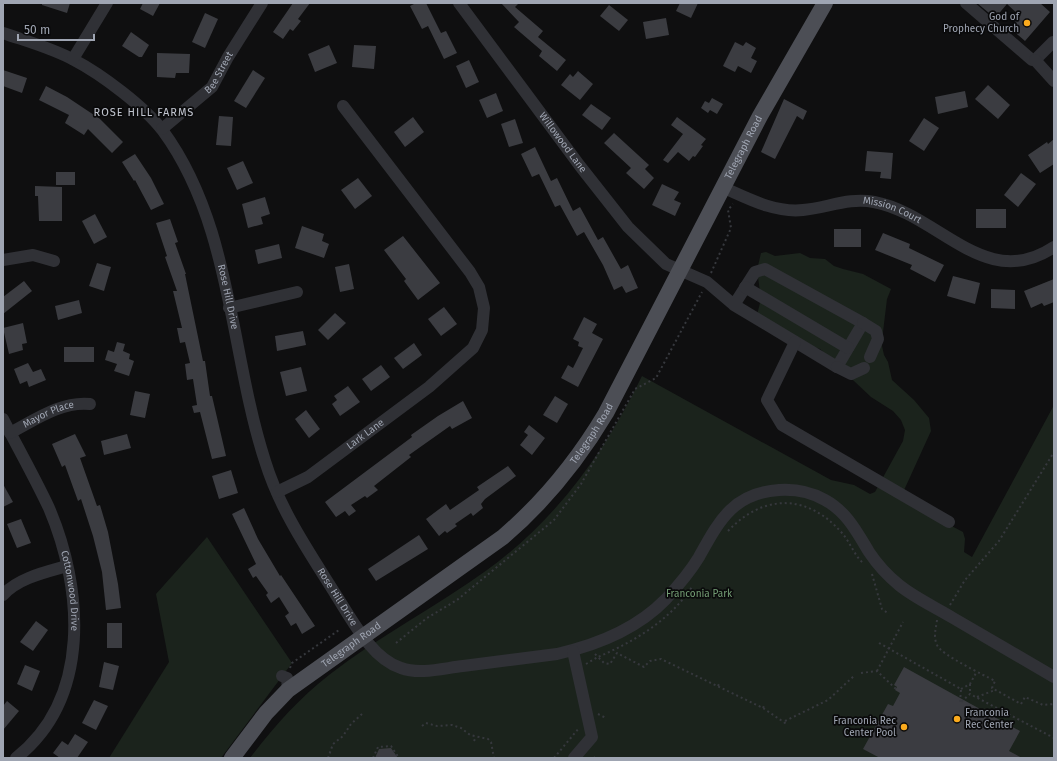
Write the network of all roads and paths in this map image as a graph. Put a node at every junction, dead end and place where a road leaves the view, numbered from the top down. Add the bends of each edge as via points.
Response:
1 (107, 3) edge
2 (262, 3) edge
3 (459, 3) edge
4 (825, 3) edge
5 (966, 3) edge
6 (3, 33) edge
7 (1054, 44) edge
8 (73, 59) junction
9 (1035, 60) junction
10 (1054, 81) edge
11 (343, 106) dead end
12 (162, 129) junction
13 (722, 187) junction
14 (1054, 247) edge
15 (3, 260) edge
16 (54, 261) dead end
17 (680, 270) junction
18 (745, 287) junction
19 (297, 292) dead end
20 (734, 305) junction
21 (229, 308) junction
22 (863, 323) junction
23 (795, 342) junction
24 (848, 348) junction
25 (870, 357) dead end
26 (837, 367) junction
27 (864, 368) dead end
28 (90, 404) dead end
29 (3, 419) edge
30 (10, 433) junction
31 (1054, 452) edge
32 (277, 492) junction
33 (950, 522) dead end
34 (724, 535) dead end
35 (67, 566) junction
36 (866, 566) dead end
37 (869, 569) dead end
38 (694, 584) dead end
39 (3, 595) edge
40 (889, 614) dead end
41 (941, 615) junction
42 (903, 622) dead end
43 (340, 630) dead end
44 (362, 636) junction
45 (878, 643) dead end
46 (593, 649) dead end
47 (889, 649) junction
48 (573, 650) junction
49 (598, 657) junction
50 (877, 671) junction
51 (977, 671) junction
52 (861, 673) dead end
53 (855, 675) dead end
54 (1054, 677) edge
55 (286, 682) junction
56 (720, 682) dead end
57 (970, 684) junction
58 (718, 686) junction
59 (896, 688) dead end
60 (961, 689) junction
61 (995, 690) junction
62 (970, 694) junction
63 (977, 697) junction
64 (765, 704) dead end
65 (1054, 704) edge
66 (763, 708) junction
67 (362, 714) dead end
68 (785, 721) junction
69 (584, 725) dead end
70 (788, 725) dead end
71 (422, 726) dead end
72 (476, 737) junction
73 (1054, 738) edge
74 (474, 741) dead end
75 (16, 758) edge
76 (232, 758) edge
77 (328, 758) edge
78 (373, 758) edge
79 (399, 758) edge
80 (494, 758) edge
81 (554, 758) edge
82 (574, 758) edge

1 - 8 street
2 - 12 street, Bee Street via 212,87
3 - 17 street, Willowood Lane via 628,227 666,264
4 - 13 main road, Telegraph Road
5 - 9 street
6 - 8 street, Rose Hill Drive
7 - 9 street via 1053,42
8 - 12 street, Rose Hill Drive via 115,87
9 - 10 street
11 - 32 street, Lark Lane via 479,287 484,308 482,330 473,348 450,370 308,477
12 - 21 street, Rose Hill Drive via 202,201
13 - 14 street, Mission Court via 785,210 814,209 845,201 874,202 911,216 975,253 997,261 1026,260
13 - 17 main road, Telegraph Road
15 - 16 street via 33,255
17 - 20 street, Willowood Lane via 707,282
17 - 44 main road, Telegraph Road via 606,413 564,476 503,537
18 - 20 street
18 - 22 street via 755,272 765,269
18 - 24 street
19 - 21 street
20 - 23 street, Willowood Lane
21 - 32 street, Rose Hill Drive via 259,442
22 - 24 street
22 - 25 street via 876,331 878,339
23 - 26 street, Willowood Lane
23 - 33 street via 767,400 782,425
24 - 26 street
26 - 27 street, Willowood Lane via 851,374
28 - 30 street, Mayor Place via 66,405
29 - 30 street, Cottonwood Drive
30 - 35 street, Cottonwood Drive via 48,508
31 - 41 path via 999,541 965,580
32 - 44 street, Rose Hill Drive via 298,535
34 - 36 path via 737,522 761,507 787,503 801,505 831,521
35 - 39 street via 42,573 15,585
35 - 75 street, Cottonwood Drive via 75,638 68,682 48,723 36,740
37 - 40 path via 882,609
38 - 49 path via 683,600 656,624 622,646
41 - 48 street, Rose Hill Drive via 885,572 852,523 837,508 825,500 803,492 773,491 741,502 726,514 713,530 688,574 647,616 613,636
41 - 51 path via 934,633 938,646 949,656
41 - 54 street, Rose Hill Drive
42 - 47 path
43 - 55 path via 292,663
44 - 48 street, Rose Hill Drive via 391,664 414,671
44 - 55 main road, Telegraph Road
45 - 47 path
46 - 49 path
47 - 50 path
47 - 60 path
48 - 82 street via 592,737
49 - 58 path via 604,663 610,664 616,653 644,667 661,659
50 - 52 path
50 - 59 path
51 - 57 path
51 - 61 path via 995,681 992,688
53 - 68 path via 828,700
55 - 76 main road, Telegraph Road
56 - 58 path
57 - 60 path
57 - 62 path
58 - 66 path
60 - 62 path via 960,703
61 - 63 path
61 - 65 path via 1021,704 1024,697 1043,705
62 - 63 path
63 - 73 path
64 - 66 path
66 - 68 path
67 - 77 path via 333,744
68 - 70 path
69 - 81 path
71 - 72 path via 426,723 437,726 452,725
72 - 74 path
72 - 80 path via 491,742
78 - 79 path via 378,747 391,746

